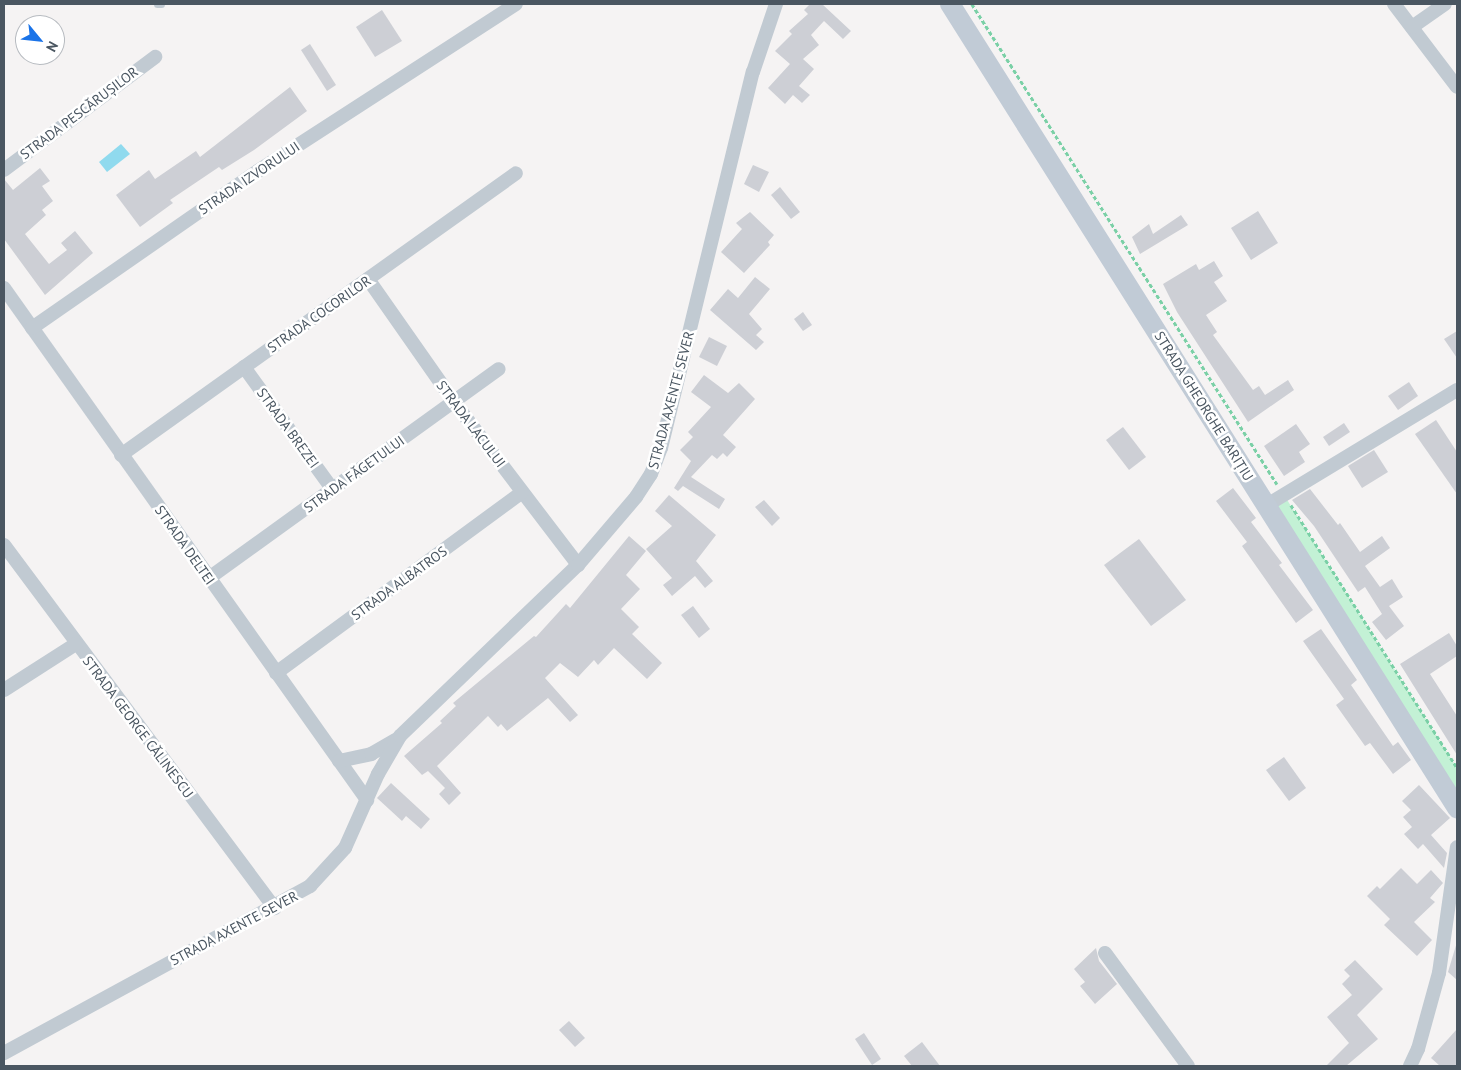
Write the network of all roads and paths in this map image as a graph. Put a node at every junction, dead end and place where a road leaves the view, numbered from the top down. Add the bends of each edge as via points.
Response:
1 (516, 4) edge
2 (776, 4) edge
3 (950, 4) edge
4 (972, 4) edge
5 (1394, 4) edge
6 (1445, 4) edge
7 (1412, 27) junction
8 (155, 57) dead end
9 (1457, 87) edge
10 (4, 170) edge
11 (516, 173) dead end
12 (368, 279) junction
13 (4, 288) edge
14 (32, 328) junction
15 (244, 367) junction
16 (499, 370) dead end
17 (1455, 396) edge
18 (454, 402) junction
19 (121, 455) junction
20 (333, 490) junction
21 (522, 492) junction
22 (1284, 494) junction
23 (1267, 505) junction
24 (4, 545) edge
25 (578, 565) junction
26 (209, 578) junction
27 (76, 644) junction
28 (276, 673) junction
29 (4, 690) edge
30 (400, 736) junction
31 (339, 761) junction
32 (1457, 768) edge
33 (367, 800) junction
34 (1457, 808) edge
35 (1457, 846) edge
36 (275, 908) junction
37 (1104, 953) dead end
38 (4, 1053) edge
39 (1188, 1066) edge
40 (1410, 1066) edge

1 - 14 street, STRADA IZVORULUI via 258,171
2 - 25 street, STRADA AXENTE SEVER via 753,72 661,448 651,474 636,497
3 - 23 main road, STRADA GHEORGHE BARIȚIU
4 - 22 path
5 - 7 street
6 - 7 street
7 - 9 street
8 - 10 street, STRADA PESCĂRUȘILOR
11 - 12 street, STRADA COCORILOR
12 - 15 street, STRADA COCORILOR
12 - 18 street, STRADA LACULUI
13 - 14 street, STRADA DELTEI
14 - 19 street, STRADA DELTEI
15 - 19 street, STRADA COCORILOR
15 - 20 street, STRADA BREZEI
16 - 18 street, STRADA FĂGETULUI
17 - 22 street
18 - 20 street, STRADA FĂGETULUI
18 - 21 street, STRADA LACULUI
19 - 26 street, STRADA DELTEI
20 - 26 street, STRADA FĂGETULUI
21 - 25 street, STRADA LACULUI
21 - 28 street, STRADA ALBATROS
22 - 23 street
22 - 32 path
23 - 34 main road, STRADA GHEORGHE BARIȚIU
24 - 27 street, STRADA GEORGE CĂLINESCU
25 - 30 street, STRADA AXENTE SEVER
26 - 28 street, STRADA DELTEI
27 - 29 street
27 - 36 street, STRADA GEORGE CĂLINESCU
28 - 31 street, STRADA DELTEI
30 - 31 street, STRADA AXENTE SEVER via 371,754
30 - 33 street, STRADA AXENTE SEVER
31 - 33 street, STRADA DELTEI
33 - 36 street, STRADA AXENTE SEVER via 345,848 330,868 310,886
35 - 40 street via 1439,973 1418,1049
36 - 38 street, STRADA AXENTE SEVER
37 - 39 street

